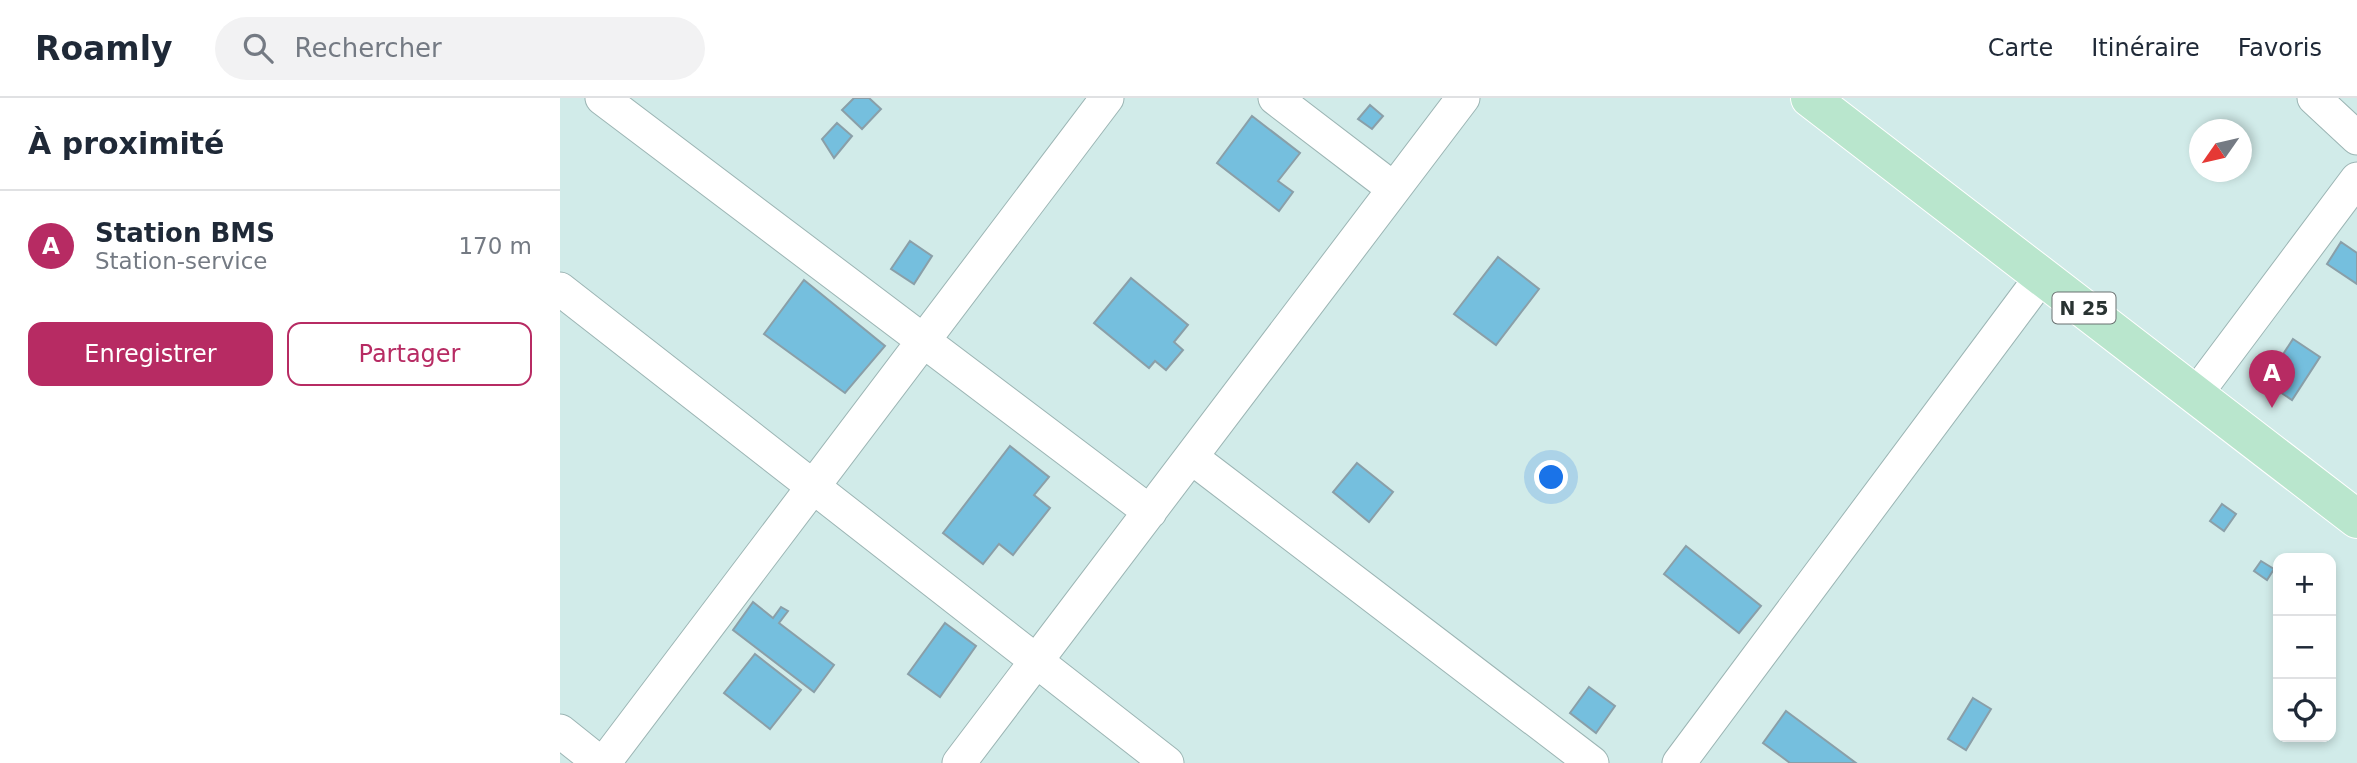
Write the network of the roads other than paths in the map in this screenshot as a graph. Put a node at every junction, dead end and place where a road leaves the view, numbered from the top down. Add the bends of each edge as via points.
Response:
1 (602, 98) edge
2 (1107, 98) edge
3 (1275, 98) edge
4 (1463, 98) edge
5 (1810, 98) edge
6 (2314, 98) edge
7 (2357, 138) edge
8 (2357, 179) edge
9 (1394, 189) junction
10 (2042, 275) junction
11 (560, 289) edge
12 (923, 341) junction
13 (2196, 394) junction
14 (1191, 457) junction
15 (813, 486) junction
16 (1150, 512) junction
17 (2357, 519) edge
18 (1036, 661) junction
19 (560, 731) edge
20 (602, 763) edge
21 (959, 763) edge
22 (1167, 763) edge
23 (1592, 763) edge
24 (1679, 763) edge

1 - 12 street
2 - 12 street
3 - 9 street
4 - 9 street
5 - 10 main road, N 25
6 - 7 street
8 - 13 street
9 - 14 street
10 - 13 main road, N 25
10 - 24 street
11 - 15 street
12 - 15 street
12 - 16 street
13 - 17 main road, N 25
14 - 16 street
14 - 23 street
15 - 18 street
15 - 20 street
16 - 18 street
18 - 21 street
18 - 22 street
19 - 20 street

